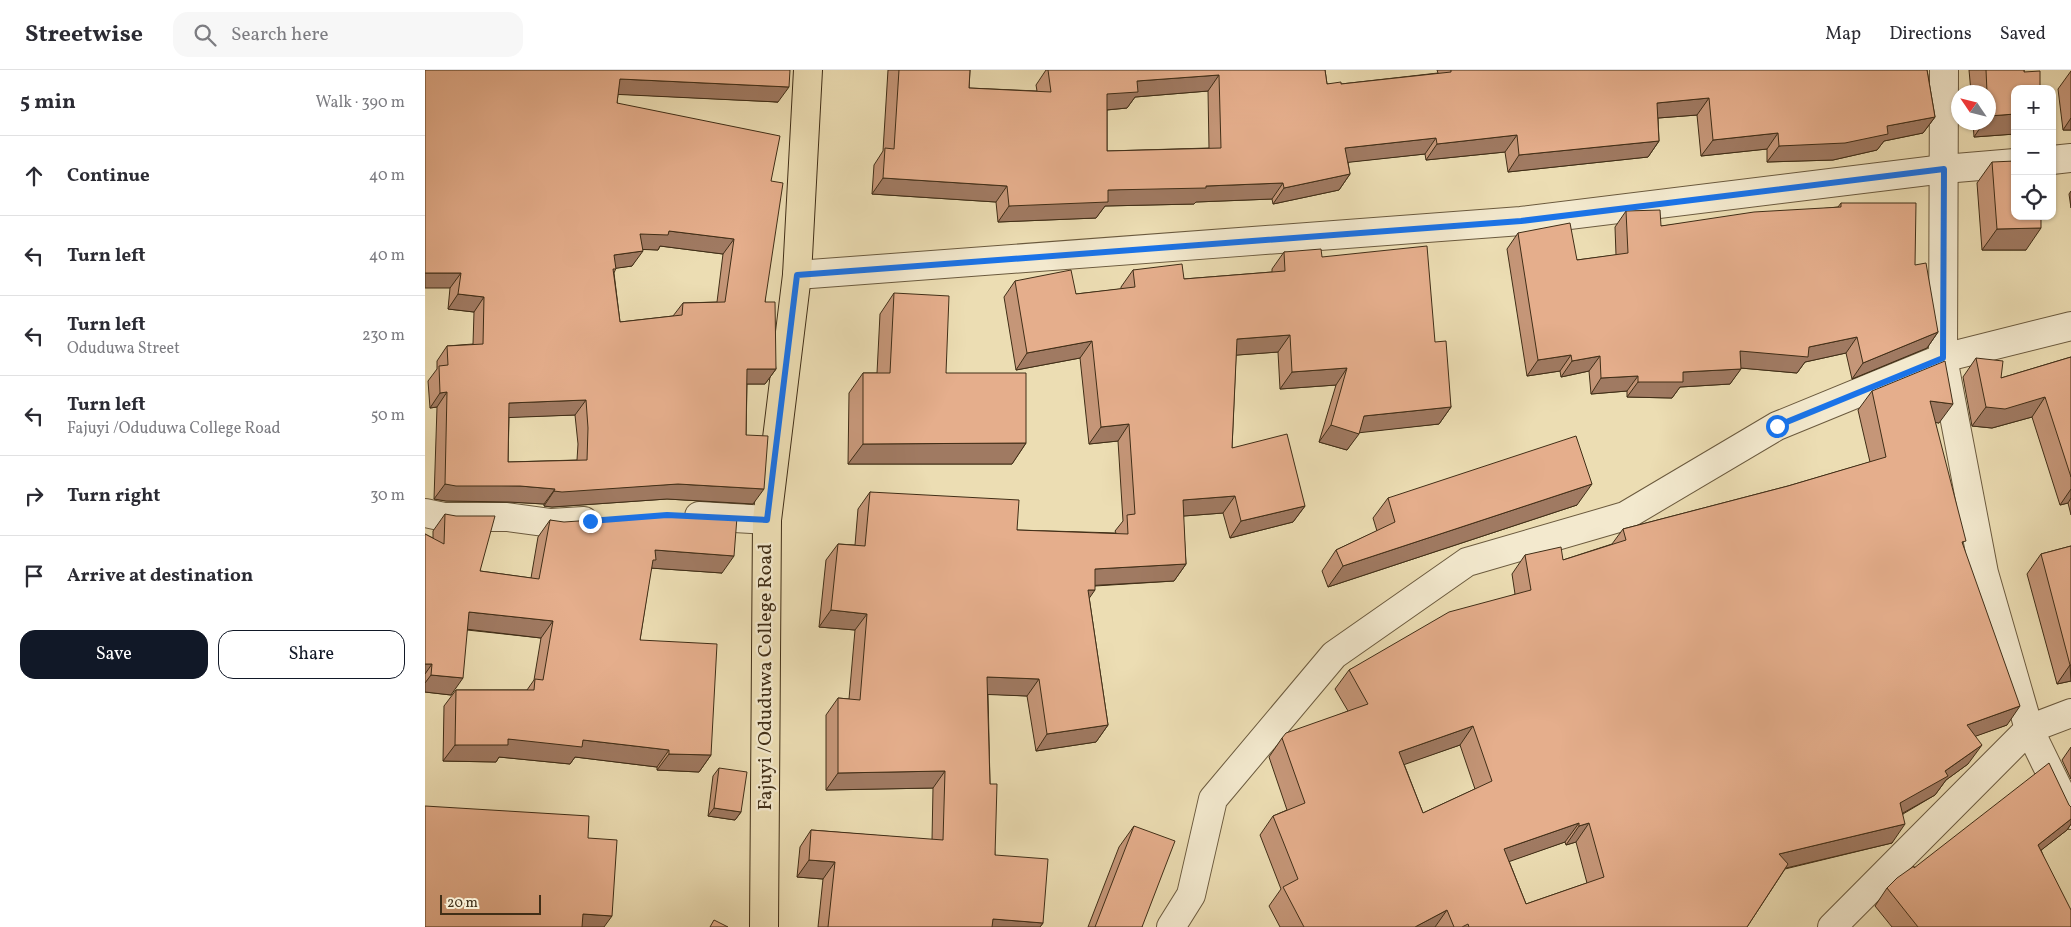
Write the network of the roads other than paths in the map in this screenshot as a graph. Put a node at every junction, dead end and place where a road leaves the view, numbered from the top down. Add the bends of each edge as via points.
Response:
1 (808, 70) edge
2 (1944, 70) edge
3 (2071, 158) edge
4 (2056, 160) edge
5 (2011, 163) edge
6 (1944, 169) junction
7 (797, 275) junction
8 (2071, 326) edge
9 (1943, 358) junction
10 (425, 513) edge
11 (677, 515) edge
12 (609, 519) edge
13 (767, 520) junction
14 (2071, 713) edge
15 (2029, 728) junction
16 (2071, 815) edge
17 (764, 927) edge
18 (1171, 927) edge
19 (1831, 927) edge

1 - 7 main road, Fajuyi /Oduduwa College Road
2 - 6 street
3 - 4 street
5 - 6 street
6 - 7 street via 1521,221
6 - 9 street
7 - 13 main road, Fajuyi /Oduduwa College Road
8 - 9 street
9 - 15 street via 1985,573
9 - 18 street via 1777,426 1625,516 1467,562 1334,655 1213,799 1191,895
10 - 12 street via 444,517 507,517 551,523
11 - 13 street
13 - 17 main road, Fajuyi /Oduduwa College Road
14 - 15 street
15 - 16 street
15 - 19 street

